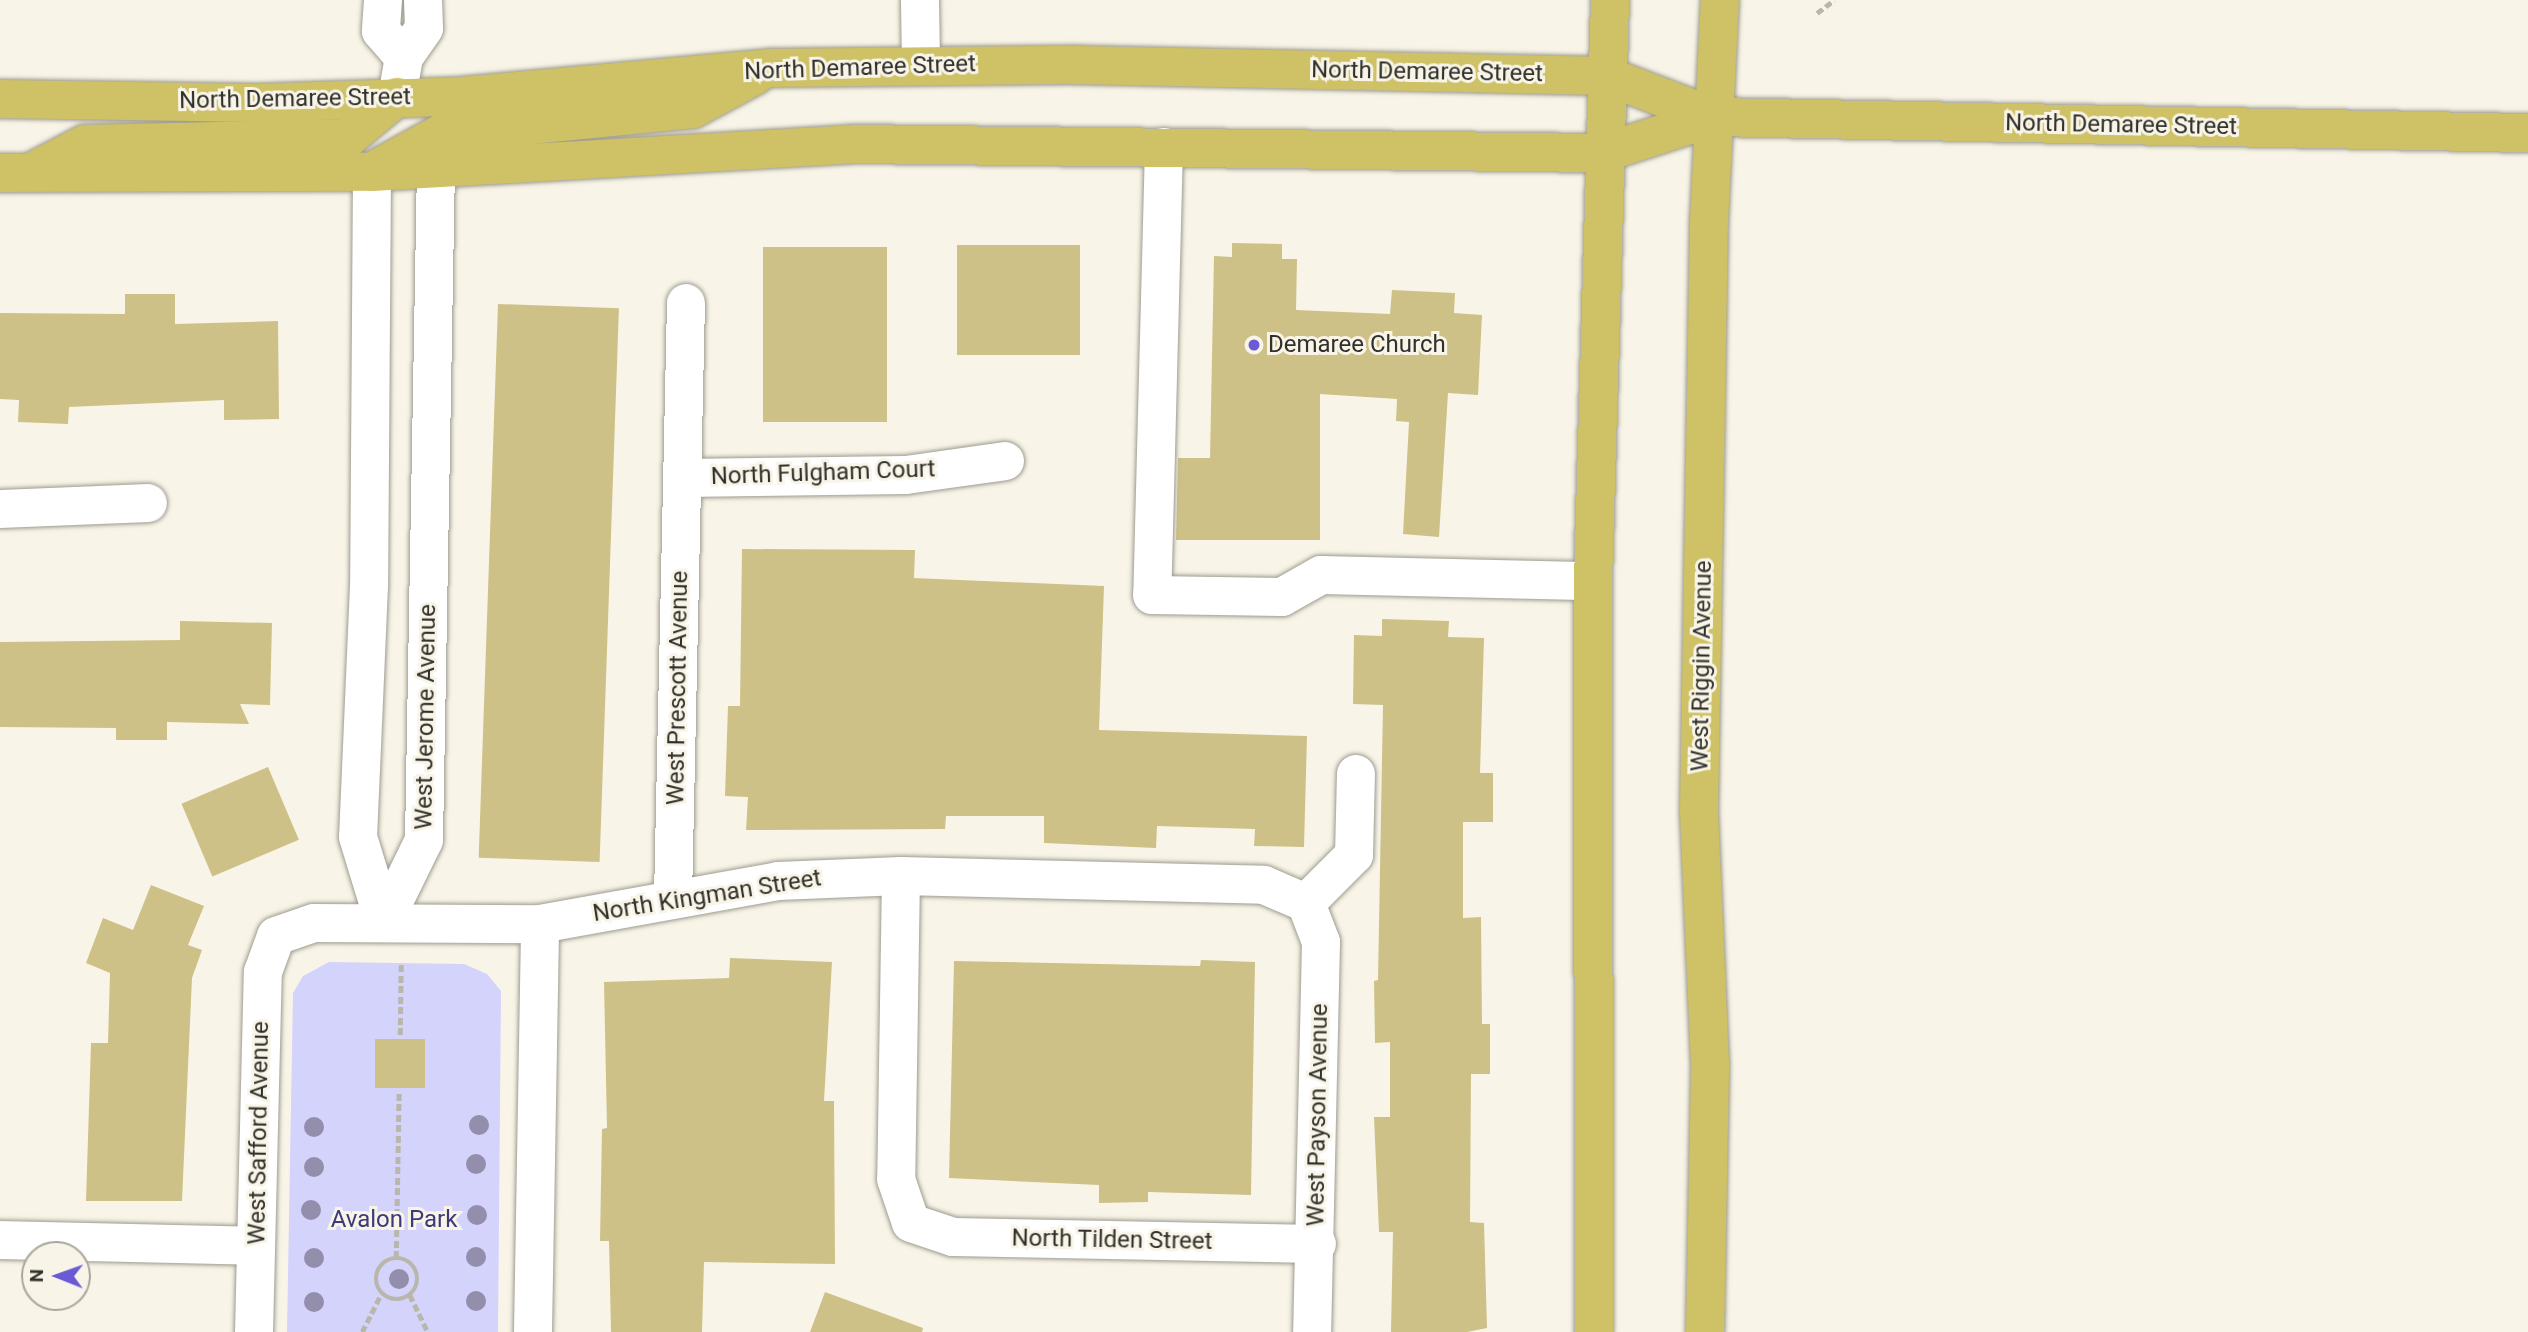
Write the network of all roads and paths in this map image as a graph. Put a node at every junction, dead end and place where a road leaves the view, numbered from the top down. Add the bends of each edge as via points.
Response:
1 (383, 0) edge
2 (424, 0) edge
3 (920, 0) edge
4 (1610, 0) edge
5 (1720, 0) edge
6 (1834, 0) edge
7 (1817, 13) dead end
8 (404, 57) junction
9 (921, 65) junction
10 (770, 68) junction
11 (1606, 76) junction
12 (397, 97) junction
13 (0, 99) edge
14 (1714, 117) junction
15 (2528, 133) edge
16 (1164, 147) junction
17 (1603, 153) junction
18 (436, 169) junction
19 (372, 172) junction
20 (15, 173) edge
21 (686, 303) dead end
22 (1005, 461) dead end
23 (683, 478) junction
24 (148, 503) dead end
25 (0, 509) edge
26 (1593, 581) junction
27 (366, 626) junction
28 (428, 626) junction
29 (1356, 774) dead end
30 (901, 876) junction
31 (673, 898) junction
32 (1306, 903) junction
33 (384, 922) junction
34 (540, 924) junction
35 (276, 936) joint
36 (401, 978) dead end
37 (400, 1035) dead end
38 (399, 1091) dead end
39 (0, 1240) edge
40 (1317, 1244) junction
41 (256, 1246) junction
42 (396, 1258) junction
43 (381, 1294) junction
44 (410, 1296) junction
45 (254, 1332) edge
46 (362, 1332) edge
47 (428, 1332) edge
48 (533, 1332) edge
49 (1312, 1332) edge
50 (1594, 1332) edge
51 (1706, 1332) edge

1 - 8 street via 381,31
2 - 8 street via 424,28
3 - 9 street
4 - 11 main road
5 - 14 main road, West Riggin Avenue
6 - 7 path
8 - 12 street
9 - 10 main road, North Demaree Street
9 - 11 main road, North Demaree Street
10 - 12 main road, North Demaree Street
10 - 19 main road via 693,109 440,134
11 - 14 main road, North Demaree Street
11 - 17 main road
12 - 13 main road, North Demaree Street via 257,103
12 - 20 main road via 348,138 85,144
14 - 15 main road, North Demaree Street
14 - 17 main road, North Demaree Street
14 - 51 main road, West Riggin Avenue via 1699,811 1710,1065
16 - 17 main road, North Demaree Street
16 - 18 main road, North Demaree Street via 839,144
16 - 26 street via 1152,595 1282,597 1321,575
17 - 26 main road
18 - 19 main road, North Demaree Street
18 - 28 street, West Jerome Avenue
19 - 20 main road, North Demaree Street
19 - 27 street
21 - 23 street, West Prescott Avenue
22 - 23 street, North Fulgham Court via 906,475
23 - 31 street, West Prescott Avenue
24 - 25 street
26 - 50 main road
27 - 28 street
27 - 33 street via 358,837
28 - 33 street, West Jerome Avenue via 424,841
29 - 32 street via 1354,855
30 - 31 street, North Kingman Street via 778,881
30 - 32 street, North Kingman Street via 1264,885
30 - 40 street, North Tilden Street via 896,1179 911,1223 953,1237
31 - 34 street, North Kingman Street
32 - 40 street, West Payson Avenue via 1321,942
33 - 34 street, North Kingman Street
33 - 35 street, North Kingman Street via 314,923
34 - 48 street
35 - 41 street, West Safford Avenue via 263,972
36 - 37 path
38 - 42 path
39 - 41 street
40 - 49 street, West Payson Avenue
41 - 45 street, West Safford Avenue
42 - 43 path via 378,1269
42 - 44 path via 417,1274
43 - 44 path via 393,1301
43 - 46 path
44 - 47 path

